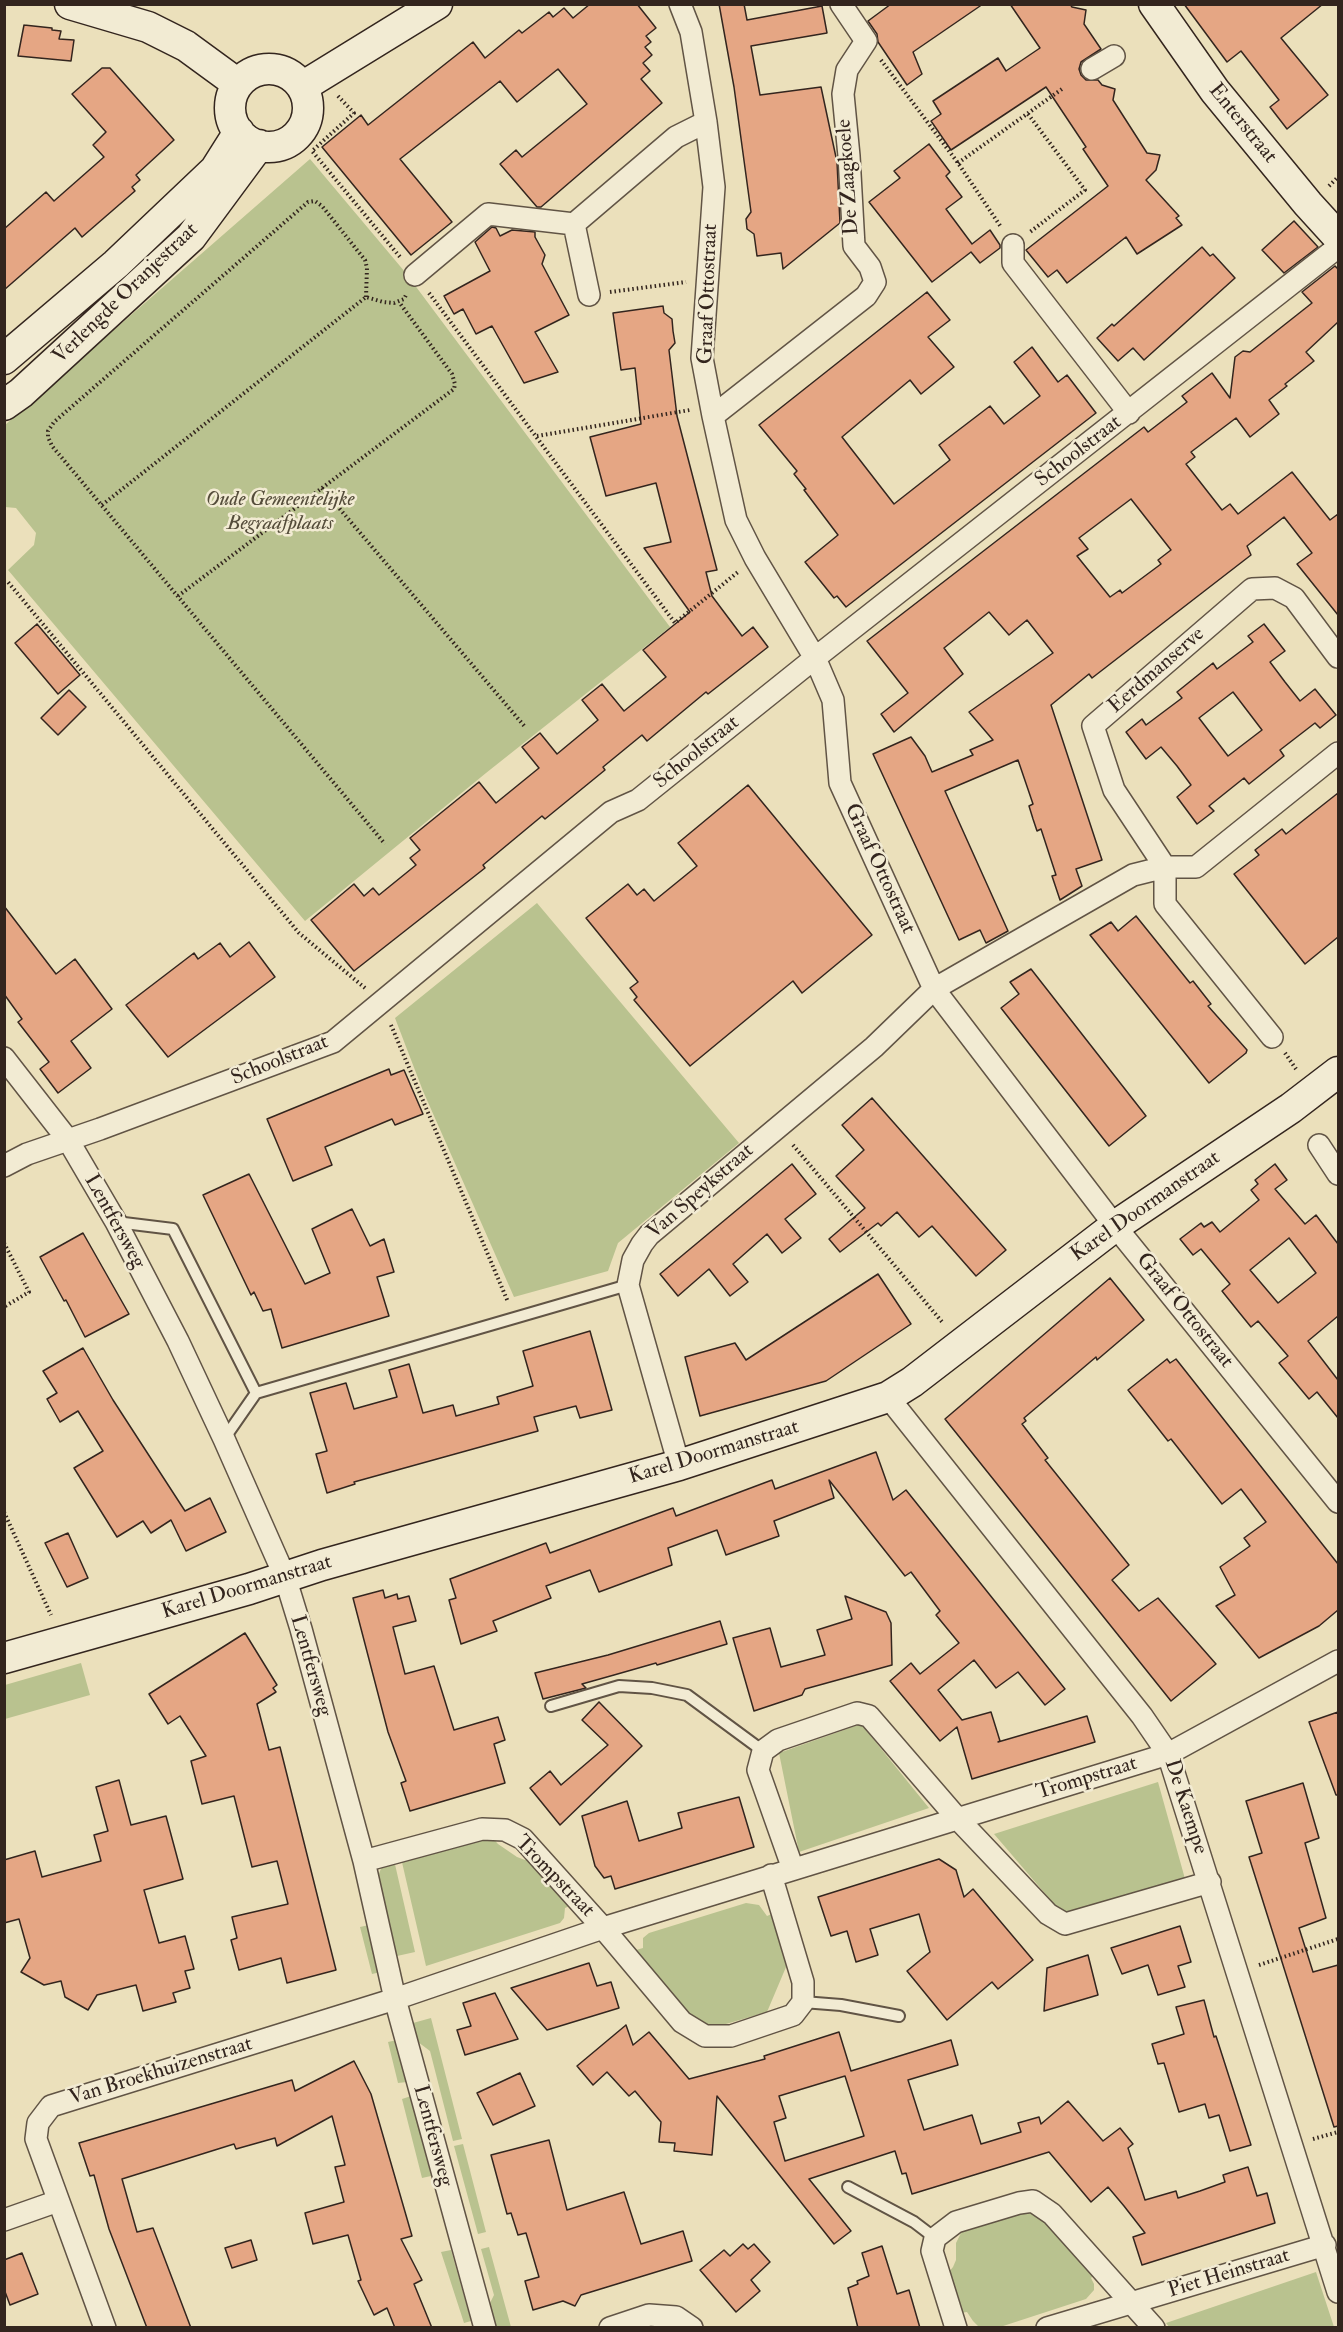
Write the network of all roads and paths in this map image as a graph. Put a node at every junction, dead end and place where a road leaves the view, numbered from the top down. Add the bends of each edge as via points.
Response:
1 (70, 4) edge
2 (437, 4) edge
3 (680, 4) edge
4 (841, 4) edge
5 (1154, 4) edge
6 (866, 40) junction
7 (1114, 56) dead end
8 (1092, 69) dead end
9 (312, 80) junction
10 (238, 84) junction
11 (1062, 90) dead end
12 (1028, 114) junction
13 (706, 122) junction
14 (249, 138) junction
15 (958, 164) junction
16 (574, 224) junction
17 (1338, 237) edge
18 (1013, 245) junction
19 (1338, 247) edge
20 (415, 275) junction
21 (707, 280) junction
22 (589, 295) joint
23 (366, 297) junction
24 (399, 302) junction
25 (4, 359) edge
26 (4, 405) edge
27 (712, 411) junction
28 (1129, 413) junction
29 (537, 436) junction
30 (322, 488) junction
31 (102, 505) junction
32 (755, 558) junction
33 (4, 583) edge
34 (178, 596) junction
35 (1338, 657) edge
36 (815, 658) junction
37 (526, 728) dead end
38 (1338, 753) edge
39 (385, 844) dead end
40 (1165, 867) junction
41 (934, 989) junction
42 (381, 1001) junction
43 (1272, 1037) joint
44 (4, 1058) edge
45 (1338, 1072) edge
46 (1313, 1091) junction
47 (778, 1127) junction
48 (68, 1140) junction
49 (1319, 1145) dead end
50 (4, 1166) edge
51 (1338, 1174) edge
52 (116, 1222) junction
53 (1115, 1226) junction
54 (4, 1243) edge
55 (627, 1285) junction
56 (4, 1306) edge
57 (515, 1318) junction
58 (961, 1344) junction
59 (256, 1393) junction
60 (888, 1397) junction
61 (224, 1439) junction
62 (679, 1465) junction
63 (1338, 1502) edge
64 (4, 1512) edge
65 (10, 1525) junction
66 (4, 1526) edge
67 (285, 1577) junction
68 (63, 1641) junction
69 (4, 1658) edge
70 (1338, 1661) edge
71 (551, 1706) dead end
72 (763, 1751) junction
73 (1168, 1754) junction
74 (957, 1818) junction
75 (364, 1861) junction
76 (793, 1869) junction
77 (771, 1875) junction
78 (1210, 1882) junction
79 (603, 1928) junction
80 (1338, 1939) edge
81 (1239, 1972) junction
82 (395, 1999) junction
83 (803, 2002) junction
84 (899, 2016) dead end
85 (848, 2187) dead end
86 (58, 2201) junction
87 (4, 2220) edge
88 (936, 2238) junction
89 (1325, 2246) junction
90 (1338, 2292) edge
91 (1133, 2303) junction
92 (105, 2328) edge
93 (485, 2328) edge
94 (610, 2328) edge
95 (692, 2328) edge
96 (956, 2328) edge
97 (1047, 2328) edge
98 (1154, 2328) edge

1 - 10 street via 148,27 186,46
2 - 9 street
3 - 13 street, Graaf Ottostraat via 691,32
4 - 6 street
5 - 17 street, Enterstraat via 1215,91
6 - 15 path
6 - 27 street, De Zaagkoele via 847,70 843,94 854,246 870,267 875,282 866,296
7 - 8 street
9 - 10 street via 270,69 252,73
9 - 14 street via 307,116 300,131 289,141 274,146
9 - 20 path via 354,113 312,151
10 - 14 street via 230,114
11 - 12 path
12 - 15 path
12 - 18 path via 1085,190
13 - 16 street via 676,137
13 - 21 street, Graaf Ottostraat via 714,187
14 - 25 street, Verlengde Oranjestraat via 229,150 208,176 116,264
14 - 26 street, Verlengde Oranjestraat via 191,237
15 - 18 path
16 - 20 street via 488,214
16 - 22 street
18 - 28 street via 1013,263
19 - 28 street, Schoolstraat
20 - 24 path
20 - 29 path
21 - 22 path
21 - 27 street, Graaf Ottostraat via 702,358
23 - 24 path
23 - 31 path
23 - 31 path via 367,267 362,255 322,206 315,201 305,204 50,426 48,437 52,446
24 - 30 path via 455,378 454,389
27 - 29 path
27 - 32 street, Graaf Ottostraat via 736,520
28 - 36 street, Schoolstraat
29 - 32 path via 675,623
30 - 34 path
30 - 37 path
31 - 34 path
32 - 36 street, Graaf Ottostraat
33 - 42 path via 8,582 299,933
34 - 39 path
35 - 40 street, Eerdmanserve via 1294,598 1275,588 1252,589 1093,726 1114,790
36 - 41 street, Graaf Ottostraat via 833,700 840,783
36 - 42 street, Schoolstraat via 638,800 611,812
38 - 40 street via 1196,867
40 - 41 street via 1133,875
40 - 43 street via 1165,904
41 - 47 street, Van Speykstraat via 874,1047
41 - 53 street, Graaf Ottostraat
42 - 48 street, Schoolstraat via 333,1042
42 - 57 path
43 - 46 path
44 - 48 street, Lentfersweg
45 - 46 street, Karel Doormanstraat
46 - 53 street, Karel Doormanstraat
47 - 55 street, Van Speykstraat via 649,1235 633,1260
47 - 58 path
48 - 50 street, Schoolstraat
48 - 52 street, Lentfersweg
49 - 51 street
52 - 59 lane via 173,1229
52 - 61 street, Lentfersweg
53 - 58 street, Karel Doormanstraat
53 - 63 street, Graaf Ottostraat
54 - 56 path via 29,1292
55 - 57 lane
55 - 62 street
57 - 59 lane
58 - 60 street, Karel Doormanstraat
59 - 61 lane
60 - 62 street, Karel Doormanstraat
60 - 73 street, De Kaempe
61 - 67 street, Lentfersweg
62 - 67 street, Karel Doormanstraat
64 - 65 path
65 - 66 path
65 - 68 path
67 - 68 street, Karel Doormanstraat
67 - 75 street, Lentfersweg
68 - 69 street, Karel Doormanstraat
70 - 73 street, Trompstraat
71 - 72 lane via 619,1686 687,1695
72 - 74 street via 778,1740 857,1713 869,1716
72 - 76 street via 758,1770
73 - 74 street, Trompstraat
73 - 78 street, De Kaempe
74 - 76 street, Trompstraat
74 - 78 street via 1048,1914 1065,1924
75 - 79 street, Trompstraat via 482,1829 505,1830 523,1839
75 - 82 street, Lentfersweg
76 - 77 street, Trompstraat
77 - 79 street, Trompstraat
77 - 83 street via 803,1982
78 - 81 street, De Kaempe
79 - 82 street, Trompstraat
79 - 83 street, Trompstraat via 682,2022 705,2036 730,2036 793,2015
80 - 81 path
81 - 89 street, De Kaempe
82 - 86 street, Van Broekhuizenstraat via 51,2106 38,2123 36,2139
82 - 93 street, Lentfersweg
83 - 84 lane
85 - 88 lane
86 - 87 street
86 - 92 street, Van Broekhuizenstraat
88 - 91 street, Piet Heinstraat via 956,2222 1033,2201 1052,2214
88 - 96 street via 932,2250
89 - 90 street, De Kaempe
89 - 91 street, Piet Heinstraat
91 - 97 street, Piet Heinstraat
91 - 98 street, Piet Heinstraat
94 - 95 street via 649,2315 676,2317

